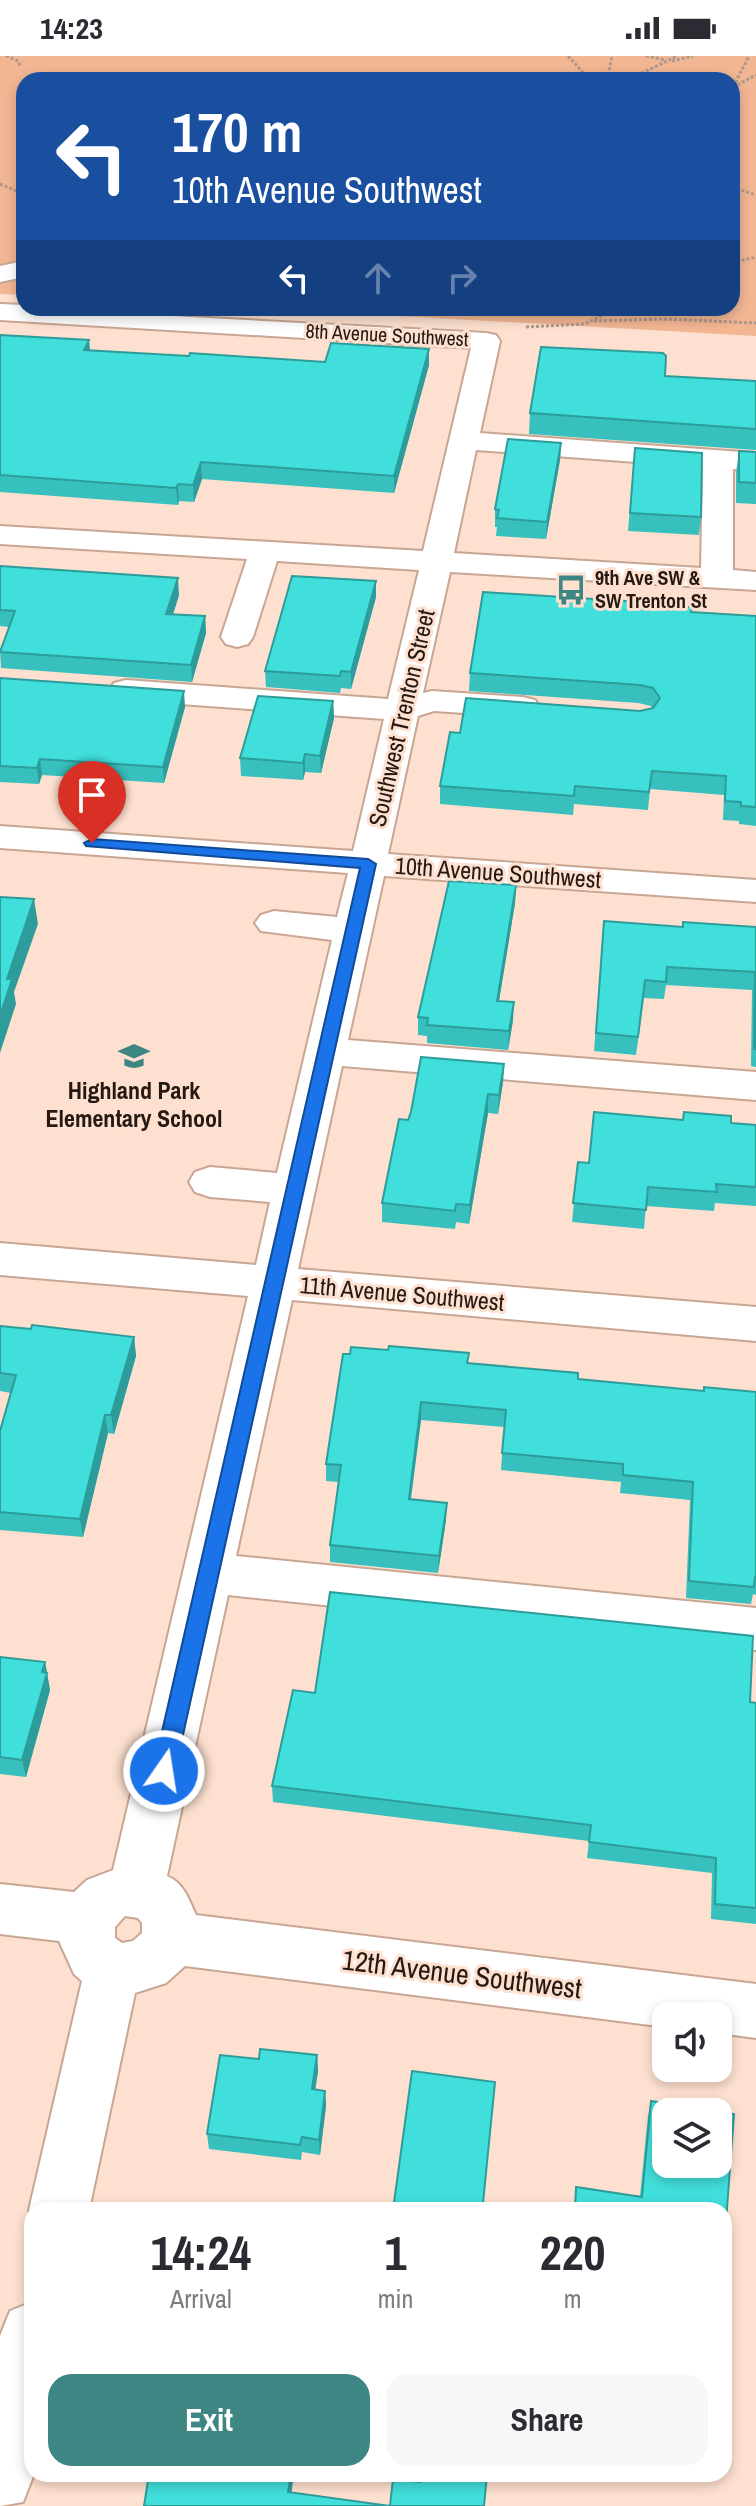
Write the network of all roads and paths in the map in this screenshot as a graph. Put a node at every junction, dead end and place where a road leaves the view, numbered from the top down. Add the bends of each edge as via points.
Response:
1 (6, 56) edge
2 (568, 56) edge
3 (646, 56) edge
4 (677, 56) edge
5 (693, 56) edge
6 (670, 60) junction
7 (21, 67) dead end
8 (583, 72) edge
9 (645, 72) edge
10 (67, 316) edge
11 (603, 316) edge
12 (594, 321) junction
13 (756, 323) edge
14 (526, 327) dead end
15 (486, 341) joint
16 (465, 441) junction
17 (718, 459) junction
18 (756, 462) edge
19 (0, 535) edge
20 (265, 551) junction
21 (438, 562) junction
22 (717, 579) junction
23 (756, 581) edge
24 (237, 637) dead end
25 (94, 688) edge
26 (403, 710) junction
27 (561, 710) edge
28 (0, 837) edge
29 (368, 864) junction
30 (756, 891) edge
31 (274, 923) dead end
32 (353, 930) junction
33 (326, 1051) junction
34 (756, 1086) edge
35 (210, 1182) dead end
36 (295, 1189) junction
37 (0, 1259) edge
38 (273, 1284) junction
39 (756, 1324) edge
40 (209, 1573) junction
41 (756, 1629) edge
42 (136, 1891) junction
43 (0, 1909) edge
44 (169, 1938) junction
45 (101, 1943) junction
46 (756, 2011) edge
47 (60, 2202) edge
48 (17, 2368) edge
49 (0, 2479) edge

1 - 7 path
2 - 8 path
3 - 6 path
4 - 6 path
5 - 6 path
6 - 9 path
10 - 15 street, 8th Avenue Southwest
11 - 12 path
12 - 13 path
12 - 14 path via 562,329
15 - 16 street, Southwest Trenton Street
16 - 17 street
16 - 21 street, Southwest Trenton Street
17 - 18 street
17 - 22 street
19 - 20 street
20 - 21 street
20 - 24 street
21 - 22 street
21 - 26 street, Southwest Trenton Street
22 - 23 street
25 - 26 street
26 - 27 street via 432,701
26 - 29 street, Southwest Trenton Street
28 - 29 street, 10th Avenue Southwest
29 - 30 street, 10th Avenue Southwest
29 - 32 street, Southwest Trenton Street
31 - 32 street
32 - 33 street, Southwest Trenton Street
33 - 34 street
33 - 36 street, Southwest Trenton Street
35 - 36 street
36 - 38 street, Southwest Trenton Street
37 - 38 street, 11th Avenue Southwest
38 - 39 street, 11th Avenue Southwest
38 - 40 street, Southwest Trenton Street
40 - 41 street
40 - 42 street, Southwest Trenton Street
42 - 44 street via 164,1906 170,1917
42 - 45 street via 114,1893 101,1901
43 - 45 street
44 - 45 street via 149,1963 122,1970
44 - 46 street, 12th Avenue Southwest
45 - 47 street
48 - 49 street

